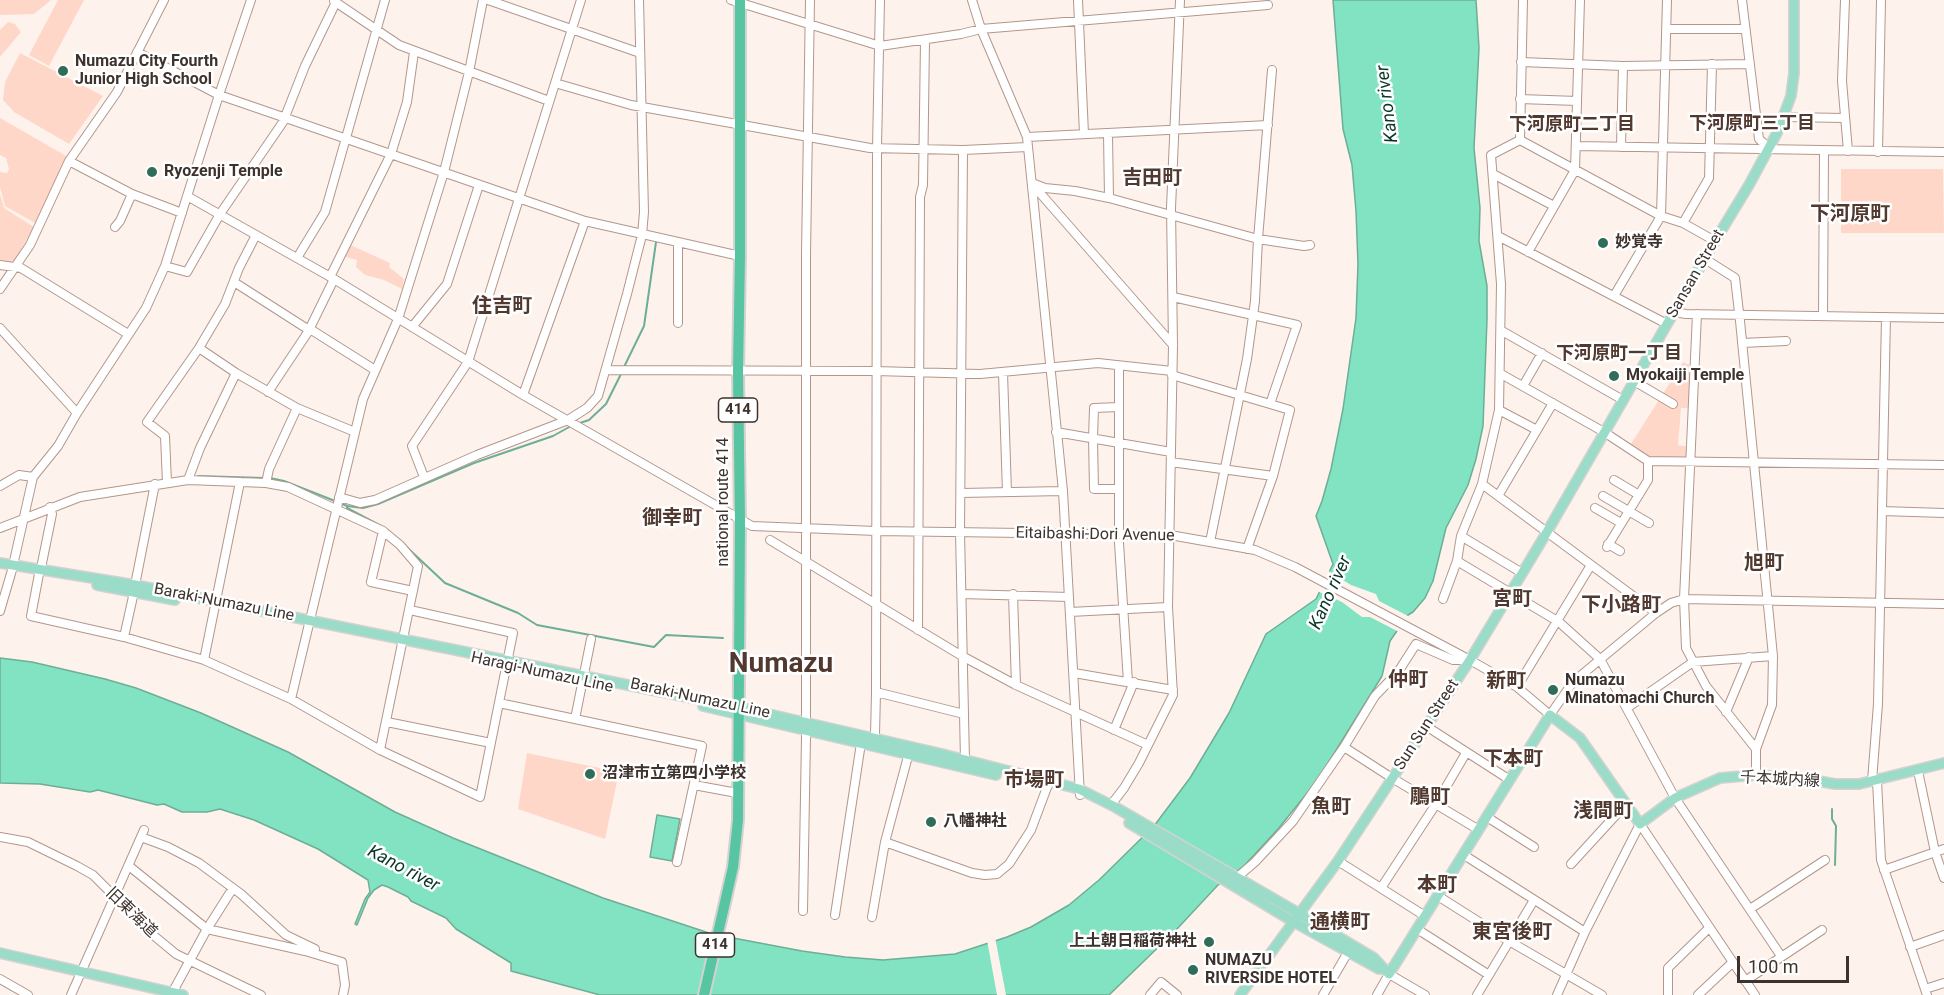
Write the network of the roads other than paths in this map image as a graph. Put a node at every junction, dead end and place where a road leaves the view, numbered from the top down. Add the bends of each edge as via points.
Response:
1 (164, 0) edge
2 (251, 0) edge
3 (385, 0) edge
4 (483, 0) edge
5 (488, 0) edge
6 (581, 0) edge
7 (639, 0) edge
8 (810, 0) edge
9 (880, 0) edge
10 (972, 0) edge
11 (1078, 0) edge
12 (1180, 0) edge
13 (1523, 0) edge
14 (1580, 0) edge
15 (1667, 0) edge
16 (1742, 0) edge
17 (1794, 0) edge
18 (1845, 0) edge
19 (1881, 0) edge
20 (335, 1) edge
21 (737, 1) edge
22 (1268, 5) dead end
23 (1180, 12) junction
24 (1078, 21) junction
25 (810, 26) junction
26 (375, 29) junction
27 (572, 29) junction
28 (981, 29) junction
29 (1666, 29) junction
30 (1745, 29) junction
31 (925, 40) junction
32 (880, 46) junction
33 (137, 52) junction
34 (414, 52) junction
35 (640, 53) junction
36 (1521, 63) junction
37 (1665, 64) junction
38 (1712, 64) junction
39 (1750, 64) junction
40 (1578, 65) junction
41 (1623, 66) junction
42 (1272, 70) dead end
43 (469, 72) junction
44 (555, 83) junction
45 (219, 95) junction
46 (1520, 99) junction
47 (549, 101) junction
48 (1577, 101) junction
49 (640, 106) junction
50 (1784, 117) junction
51 (1845, 118) junction
52 (285, 119) junction
53 (740, 125) junction
54 (1268, 125) junction
55 (1174, 130) junction
56 (1084, 134) junction
57 (1108, 134) junction
58 (808, 136) junction
59 (1027, 137) junction
60 (346, 138) junction
61 (1520, 140) junction
62 (1576, 146) junction
63 (1028, 147) junction
64 (1621, 147) junction
65 (877, 148) junction
66 (1662, 148) junction
67 (1710, 148) junction
68 (1769, 148) junction
69 (924, 150) junction
70 (963, 150) junction
71 (1824, 151) junction
72 (1848, 151) junction
73 (1878, 152) junction
74 (1944, 152) edge
75 (391, 154) junction
76 (69, 161) junction
77 (1575, 170) junction
78 (444, 172) junction
79 (1493, 174) junction
80 (1032, 183) junction
81 (479, 185) junction
82 (132, 194) junction
83 (186, 196) junction
84 (518, 198) junction
85 (1108, 198) junction
86 (1554, 206) junction
87 (182, 213) junction
88 (220, 214) junction
89 (1171, 216) junction
90 (1661, 216) junction
91 (585, 221) junction
92 (1683, 223) junction
93 (115, 227) dead end
94 (256, 235) junction
95 (642, 235) junction
96 (1498, 236) junction
97 (1258, 239) junction
98 (1715, 241) junction
99 (678, 243) junction
100 (1310, 245) dead end
101 (1528, 252) junction
102 (740, 256) junction
103 (297, 258) junction
104 (1705, 258) junction
105 (0, 265) edge
106 (14, 266) junction
107 (165, 266) junction
108 (332, 278) junction
109 (234, 282) junction
110 (0, 289) edge
111 (1614, 296) junction
112 (1173, 297) junction
113 (1674, 312) junction
114 (1253, 315) junction
115 (1697, 315) junction
116 (1739, 315) junction
117 (1823, 316) junction
118 (1886, 317) junction
119 (1944, 318) edge
120 (398, 319) junction
121 (678, 322) dead end
122 (1667, 324) junction
123 (412, 327) junction
124 (0, 328) edge
125 (309, 330) junction
126 (1502, 331) junction
127 (128, 334) junction
128 (1786, 341) dead end
129 (1742, 343) junction
130 (1173, 345) junction
131 (199, 348) junction
132 (1542, 353) junction
133 (468, 362) junction
134 (1119, 366) junction
135 (1049, 369) junction
136 (375, 370) junction
137 (606, 370) junction
138 (738, 371) junction
139 (806, 371) junction
140 (876, 371) junction
141 (919, 372) junction
142 (236, 373) junction
143 (1004, 373) junction
144 (1172, 373) junction
145 (962, 374) junction
146 (1501, 374) junction
147 (1634, 381) junction
148 (1523, 386) junction
149 (268, 392) junction
150 (523, 395) junction
151 (1239, 395) junction
152 (1623, 400) junction
153 (1553, 403) junction
154 (1270, 404) junction
155 (1673, 404) dead end
156 (1119, 407) junction
157 (297, 408) junction
158 (1499, 410) junction
159 (76, 413) junction
160 (568, 420) junction
161 (1537, 430) junction
162 (356, 432) junction
163 (1056, 432) junction
164 (1604, 432) junction
165 (1093, 439) junction
166 (1119, 444) junction
167 (1171, 452) junction
168 (1648, 461) junction
169 (1171, 462) junction
170 (1691, 462) junction
171 (1753, 463) junction
172 (1883, 465) junction
173 (1944, 465) edge
174 (1224, 470) junction
175 (1273, 476) junction
176 (33, 477) junction
177 (424, 477) junction
178 (189, 480) junction
179 (1614, 480) dead end
180 (240, 482) junction
181 (167, 483) junction
182 (266, 483) junction
183 (156, 484) junction
184 (1482, 484) junction
185 (0, 486) edge
186 (1119, 489) junction
187 (1063, 491) junction
188 (1007, 492) junction
189 (961, 493) junction
190 (1639, 495) junction
191 (1497, 496) junction
192 (1603, 496) dead end
193 (339, 498) junction
194 (50, 507) junction
195 (336, 508) junction
196 (1595, 508) dead end
197 (1629, 511) junction
198 (1881, 512) junction
199 (1944, 513) edge
200 (22, 521) junction
201 (740, 521) junction
202 (1649, 523) dead end
203 (1621, 524) junction
204 (0, 528) edge
205 (806, 528) junction
206 (383, 531) junction
207 (876, 531) junction
208 (918, 531) junction
209 (960, 531) junction
210 (1547, 532) junction
211 (1066, 534) junction
212 (1119, 535) junction
213 (1170, 535) junction
214 (1461, 536) junction
215 (770, 540) dead end
216 (1210, 542) junction
217 (1251, 550) junction
218 (1620, 551) dead end
219 (1457, 561) junction
220 (806, 562) junction
221 (0, 563) edge
222 (1591, 565) junction
223 (13, 567) junction
224 (0, 569) edge
225 (40, 571) junction
226 (1522, 573) junction
227 (135, 588) junction
228 (413, 591) junction
229 (1511, 592) junction
230 (962, 594) junction
231 (1013, 594) junction
232 (1069, 597) junction
233 (1443, 599) dead end
234 (1684, 599) junction
235 (1767, 600) junction
236 (1881, 603) junction
237 (216, 604) junction
238 (875, 604) junction
239 (1943, 604) edge
240 (1168, 607) junction
241 (1124, 609) junction
242 (410, 610) junction
243 (0, 611) edge
244 (1070, 612) junction
245 (1656, 613) junction
246 (1559, 622) junction
247 (309, 623) junction
248 (918, 630) junction
249 (123, 637) junction
250 (591, 639) dead end
251 (403, 641) junction
252 (962, 656) junction
253 (1773, 656) junction
254 (1749, 657) junction
255 (1600, 659) junction
256 (204, 660) junction
257 (1470, 660) junction
258 (506, 662) junction
259 (1693, 662) junction
260 (1074, 673) junction
261 (584, 678) junction
262 (1131, 682) junction
263 (1016, 685) junction
264 (1517, 687) junction
265 (1173, 690) junction
266 (876, 692) junction
267 (291, 699) junction
268 (499, 703) junction
269 (1627, 708) junction
270 (738, 711) junction
271 (1076, 712) junction
272 (1726, 712) junction
273 (964, 714) junction
274 (1550, 715) junction
275 (575, 719) junction
276 (387, 722) junction
277 (807, 726) junction
278 (1426, 726) junction
279 (1114, 730) junction
280 (873, 738) junction
281 (491, 743) junction
282 (861, 743) junction
283 (1148, 745) junction
284 (1344, 747) junction
285 (1756, 749) junction
286 (380, 750) junction
287 (910, 750) junction
288 (1466, 753) junction
289 (965, 760) junction
290 (1944, 763) edge
291 (1918, 771) junction
292 (1756, 776) junction
293 (1392, 778) junction
294 (1510, 780) junction
295 (1875, 781) junction
296 (1048, 784) junction
297 (694, 785) junction
298 (1080, 792) junction
299 (738, 793) junction
300 (1675, 798) junction
301 (1436, 804) junction
302 (1626, 804) junction
303 (1114, 807) junction
304 (1487, 817) junction
305 (1640, 824) junction
306 (1479, 830) junction
307 (0, 837) edge
308 (885, 842) junction
309 (1534, 847) dead end
310 (1944, 849) edge
311 (1935, 852) junction
312 (1464, 855) junction
313 (1338, 861) junction
314 (1825, 861) dead end
315 (677, 862) dead end
316 (1571, 864) dead end
317 (129, 866) junction
318 (1884, 870) junction
319 (1944, 878) edge
320 (1241, 881) junction
321 (233, 888) junction
322 (1381, 888) junction
323 (1438, 896) junction
324 (115, 897) junction
325 (1534, 900) junction
326 (1750, 909) junction
327 (804, 911) dead end
328 (836, 915) dead end
329 (1425, 916) junction
330 (872, 917) dead end
331 (1297, 918) junction
332 (1709, 928) junction
333 (207, 929) junction
334 (1417, 930) junction
335 (1822, 930) dead end
336 (1585, 932) junction
337 (1944, 935) edge
338 (1509, 941) junction
339 (1910, 947) junction
340 (1350, 949) junction
341 (0, 953) edge
342 (325, 956) junction
343 (1781, 956) junction
344 (189, 962) junction
345 (1733, 962) junction
346 (81, 972) junction
347 (1389, 974) junction
348 (1489, 975) junction
349 (1566, 975) junction
350 (0, 979) edge
351 (1745, 981) junction
352 (1944, 983) edge
353 (16, 992) edge
354 (1926, 992) edge
355 (172, 994) edge
356 (1600, 994) edge
357 (28, 995) edge
358 (71, 995) edge
359 (183, 995) edge
360 (261, 995) edge
361 (343, 995) edge
362 (704, 995) edge
363 (1150, 995) edge
364 (1177, 995) edge
365 (1240, 995) edge
366 (1323, 995) edge
367 (1377, 995) edge
368 (1425, 995) edge
369 (1477, 995) edge
370 (1557, 995) edge
371 (1668, 995) edge
372 (1698, 995) edge
373 (1755, 995) edge

1 - 33 street
2 - 45 street
3 - 26 street
4 - 43 street
5 - 27 street
6 - 27 street
7 - 35 street
8 - 25 street
9 - 32 street
10 - 28 street
11 - 24 street
12 - 23 street
13 - 36 street
14 - 40 street
15 - 29 street
16 - 30 street
17 - 50 main road, Sansan Street via 1794,73
18 - 51 street
19 - 73 street
20 - 26 street
20 - 52 street
21 - 25 street
21 - 53 highway, national route 414 / 414
22 - 23 street
23 - 24 street
23 - 55 street
24 - 28 street
24 - 56 street
25 - 32 street
25 - 58 street
26 - 34 street
26 - 60 street
27 - 35 street
27 - 44 street
28 - 31 street
28 - 59 street
29 - 30 street
29 - 37 street
30 - 39 street
31 - 32 street
31 - 69 street
32 - 65 street
33 - 45 street
33 - 76 street via 117,92
34 - 43 street
34 - 75 street via 407,102
35 - 49 street
36 - 40 street
36 - 46 street
37 - 38 street
37 - 41 street
37 - 66 street
38 - 39 street
38 - 67 street
39 - 68 street via 1759,139
40 - 41 street
40 - 48 street
41 - 64 street
42 - 54 street
43 - 47 street
43 - 78 street
44 - 47 street
44 - 49 street
45 - 52 street
45 - 83 street
46 - 48 street
46 - 61 street
47 - 84 street
48 - 62 street
49 - 53 street
49 - 95 street
50 - 51 street
50 - 68 main road, Sansan Street
51 - 72 street
52 - 60 street
52 - 88 street
53 - 58 street
53 - 102 highway, national route 414 / 414
54 - 55 street
54 - 97 street
55 - 57 street
55 - 89 street
56 - 57 street
56 - 59 street
57 - 85 street
58 - 65 street
58 - 139 street
59 - 63 street
60 - 75 street
60 - 103 street via 325,212
61 - 77 street
61 - 79 street via 1491,155
62 - 64 street
62 - 77 street
63 - 70 street
63 - 80 street
64 - 66 street
65 - 69 street
65 - 140 street
66 - 67 street
66 - 90 street
67 - 68 street
67 - 92 street via 1709,178
68 - 71 street
68 - 98 main road, Sansan Street
69 - 70 street
69 - 141 street
70 - 145 street
71 - 72 street
71 - 117 street
72 - 73 street
73 - 74 street
75 - 78 street
75 - 108 street
76 - 82 street
76 - 106 street via 30,245
77 - 86 street
77 - 90 street
78 - 81 street
78 - 120 street
79 - 86 street
79 - 96 street
80 - 85 street
80 - 130 street
80 - 135 street
81 - 84 street
81 - 123 street via 447,284
82 - 87 street
82 - 93 street
83 - 87 street
83 - 88 street, Eitaibashi-Dori Avenue
84 - 91 street
84 - 133 street
85 - 89 street
86 - 101 street
87 - 107 street
88 - 94 street, Eitaibashi-Dori Avenue
88 - 107 street via 186,272
89 - 97 street
89 - 112 street
90 - 92 street
90 - 111 street
91 - 95 street
91 - 150 street
92 - 98 street
94 - 103 street, Eitaibashi-Dori Avenue
94 - 109 street
95 - 99 street
95 - 137 street
96 - 101 street
96 - 126 street
97 - 100 street
97 - 114 street
98 - 104 main road, Sansan Street
99 - 102 street
99 - 121 street
101 - 111 street
102 - 138 highway, national route 414 / 414
103 - 108 street, Eitaibashi-Dori Avenue
104 - 113 main road, Sansan Street
104 - 116 street via 1735,278
105 - 106 street
106 - 110 street
106 - 127 street
107 - 127 street via 146,308
108 - 120 street, Eitaibashi-Dori Avenue
108 - 125 street
109 - 125 street
109 - 131 street
111 - 122 street
112 - 114 street
112 - 130 street
113 - 115 street
113 - 122 main road, Sansan Street
114 - 151 street
114 - 154 street via 1297,325
115 - 116 street
115 - 170 street
116 - 117 street
116 - 129 street
117 - 118 street
118 - 119 street
118 - 172 street
120 - 123 street, Eitaibashi-Dori Avenue
120 - 136 street
122 - 147 main road, Sansan Street
123 - 133 street, Eitaibashi-Dori Avenue
124 - 159 street
125 - 136 street
125 - 149 street
126 - 132 street
126 - 146 street
127 - 159 street
128 - 129 street
129 - 171 street
130 - 144 street
131 - 142 street
131 - 181 street via 147,422 165,436
132 - 148 street
132 - 152 street
133 - 150 street, Eitaibashi-Dori Avenue
133 - 177 street via 412,446
134 - 135 street via 1098,363
134 - 144 street
134 - 156 street
135 - 143 street
135 - 163 street
136 - 162 street
137 - 138 street
137 - 160 street via 598,396
138 - 139 street
138 - 201 highway, national route 414 / 414
139 - 140 street
139 - 205 street
140 - 141 street
140 - 207 street
141 - 145 street
141 - 208 street
142 - 149 street
142 - 178 street
143 - 145 street
143 - 188 street
144 - 151 street
144 - 167 street
145 - 189 street
146 - 148 street
146 - 158 street
147 - 152 main road, Sansan Street
147 - 155 street
148 - 153 street
149 - 157 street
150 - 160 street, Eitaibashi-Dori Avenue
151 - 154 street
151 - 174 street
152 - 164 main road, Sansan Street
153 - 161 street
153 - 164 street
154 - 175 street via 1290,410
156 - 165 street via 1094,408
156 - 166 street
157 - 162 street
157 - 182 street
158 - 161 street
158 - 184 street
159 - 176 street via 58,446
160 - 177 street
160 - 201 street, Eitaibashi-Dori Avenue
161 - 191 street
162 - 193 street
163 - 165 street
163 - 187 street
164 - 168 street
164 - 210 main road, Sansan Street
165 - 166 street
165 - 186 street via 1094,489
166 - 167 street
166 - 186 street
167 - 169 street
168 - 170 street
168 - 190 street via 1648,480
169 - 174 street
169 - 213 street
170 - 171 street
170 - 234 street
171 - 172 street
171 - 235 street
172 - 173 street
172 - 198 street
174 - 175 street
174 - 216 street
175 - 217 street
176 - 185 street via 19,475
176 - 200 street
177 - 193 street via 375,500 360,503
178 - 180 street
178 - 181 street
179 - 190 street
180 - 182 street
180 - 237 street
181 - 183 street
182 - 195 street via 288,487
183 - 194 street via 80,497
183 - 227 street
184 - 191 street
184 - 214 street
186 - 212 street
187 - 188 street
187 - 211 street
188 - 189 street
189 - 209 street
190 - 197 street
191 - 210 street
192 - 197 street
193 - 195 street
194 - 200 street
194 - 225 street via 52,514
195 - 206 street
195 - 247 street
196 - 203 street
197 - 202 street
197 - 203 street
198 - 199 street
198 - 236 street
200 - 204 street
200 - 223 street
201 - 205 street, Eitaibashi-Dori Avenue via 753,526
201 - 270 highway, national route 414 / 414
203 - 218 street via 1608,545
205 - 207 street, Eitaibashi-Dori Avenue
205 - 220 street
206 - 228 street via 418,566
206 - 228 street via 371,582
207 - 208 street, Eitaibashi-Dori Avenue
207 - 238 street
208 - 209 street, Eitaibashi-Dori Avenue
208 - 248 street
209 - 211 street, Eitaibashi-Dori Avenue
209 - 230 street
210 - 222 street
210 - 226 main road, Sun Sun Street
211 - 212 street, Eitaibashi-Dori Avenue
211 - 232 street
212 - 213 street, Eitaibashi-Dori Avenue
212 - 241 street
213 - 216 street, Eitaibashi-Dori Avenue
213 - 240 street
214 - 219 street
214 - 226 street
215 - 220 street
216 - 217 street, Eitaibashi-Dori Avenue
217 - 257 street, Eitaibashi-Dori Avenue via 1295,567
219 - 229 street
219 - 233 street
220 - 238 street
220 - 277 street
221 - 223 main road, Baraki-Numazu Line
222 - 245 street
222 - 246 street
223 - 224 main road
223 - 225 main road, Baraki-Numazu Line
223 - 243 street
225 - 227 main road, Baraki-Numazu Line
225 - 249 street via 31,616
226 - 229 main road, Sun Sun Street
227 - 237 main road, Baraki-Numazu Line
227 - 249 street
228 - 242 street
229 - 246 street
229 - 257 main road, Sun Sun Street
230 - 231 street
230 - 252 street
231 - 232 street
231 - 263 street
232 - 244 street
234 - 235 street
234 - 245 street
234 - 259 street via 1686,648
235 - 236 street
235 - 253 street
236 - 239 street
236 - 295 street
237 - 247 main road, Baraki-Numazu Line
237 - 256 street
238 - 248 street
238 - 266 street
240 - 241 street
240 - 265 street
241 - 244 street
241 - 262 street
242 - 251 street
242 - 258 street via 513,633
244 - 260 street
245 - 255 street
246 - 255 street
246 - 264 street
247 - 251 main road, Baraki-Numazu Line
247 - 267 street
248 - 252 street
249 - 256 street
250 - 261 street
251 - 258 main road, Baraki-Numazu Line
251 - 276 street
252 - 263 street
252 - 273 street
253 - 254 street
253 - 285 street via 1772,705
254 - 259 street
254 - 272 street
255 - 269 street
255 - 274 street via 1573,682
256 - 267 street
257 - 264 street, Eitaibashi-Dori Avenue
257 - 278 main road, Sun Sun Street
257 - 284 street via 1453,660 1416,644 1398,672 1375,696
258 - 261 main road, Baraki-Numazu Line
258 - 268 street
259 - 269 street
259 - 272 street
260 - 262 street
260 - 271 street
261 - 270 main road, Baraki-Numazu Line
261 - 275 street
262 - 265 street
262 - 279 street
263 - 271 street
264 - 274 street, Eitaibashi-Dori Avenue
265 - 283 street
266 - 273 street
266 - 280 street
267 - 286 street
268 - 275 street
268 - 281 street
269 - 300 street
270 - 277 main road, Baraki-Numazu Line
270 - 299 highway, national route 414 / 414
271 - 279 street
271 - 298 street
272 - 285 street
273 - 289 street
274 - 294 main road
274 - 302 main road via 1580,738
275 - 297 street via 702,746
276 - 281 street
276 - 286 street
277 - 280 main road, Baraki-Numazu Line
277 - 282 main road
277 - 327 street
278 - 288 street
278 - 293 main road, Sun Sun Street
279 - 283 street
280 - 287 main road, Baraki-Numazu Line
281 - 286 street via 480,797
282 - 287 main road
282 - 328 street
283 - 303 street
284 - 293 street
284 - 320 street via 1293,821
285 - 292 street
287 - 289 main road, Baraki-Numazu Line
287 - 296 main road
287 - 308 street
288 - 294 street
288 - 301 street
289 - 296 main road, Baraki-Numazu Line
290 - 291 main road, 千本城内線
291 - 295 main road, 千本城内線
291 - 311 street
292 - 295 main road, 千本城内線 via 1835,784
292 - 300 main road, 千本城内線 via 1720,778
293 - 301 street
293 - 313 main road, Sun Sun Street
294 - 304 main road
295 - 318 street
296 - 298 main road, Baraki-Numazu Line
296 - 308 street via 1031,830 1009,864 997,874 972,873
297 - 299 street
297 - 315 street
298 - 303 main road, Baraki-Numazu Line
299 - 362 highway, national route 414 / 414 via 736,841
300 - 305 main road, 千本城内線
300 - 326 street
301 - 306 street
301 - 322 street
302 - 305 main road
302 - 316 street
303 - 320 main road
304 - 306 main road
304 - 309 street
305 - 332 street
305 - 336 street
306 - 312 main road
307 - 324 street, 旧東海道 via 28,842 78,866
308 - 330 street
310 - 311 street
311 - 318 street
311 - 319 street
312 - 323 main road
312 - 325 street
313 - 322 street
313 - 331 main road, Sun Sun Street
314 - 326 street
317 - 321 street via 143,833 184,854
317 - 324 street
317 - 333 street
318 - 339 street
320 - 331 main road
321 - 333 street
321 - 342 street via 286,935
322 - 329 street
323 - 329 main road
323 - 338 street
324 - 344 street, 旧東海道 via 153,935
324 - 346 street
325 - 336 street
325 - 338 street
326 - 343 street
329 - 334 main road
331 - 340 main road
331 - 365 main road, Sun Sun Street
332 - 345 street
332 - 371 street via 1668,968
333 - 342 street
333 - 344 street
334 - 347 main road
334 - 348 street
335 - 343 street
336 - 349 street
337 - 339 street
338 - 348 street
338 - 349 street
339 - 354 street
340 - 347 main road via 1374,958
340 - 366 street
341 - 346 main road
342 - 361 street via 342,962
343 - 351 street
344 - 355 street
344 - 360 street, 旧東海道
345 - 351 street
345 - 372 street
346 - 355 main road
346 - 358 street
347 - 367 street
347 - 368 street
348 - 369 street
349 - 356 street
349 - 370 street
350 - 353 street
351 - 373 street
352 - 354 street
353 - 357 street
355 - 359 main road
363 - 364 street via 1161,982

